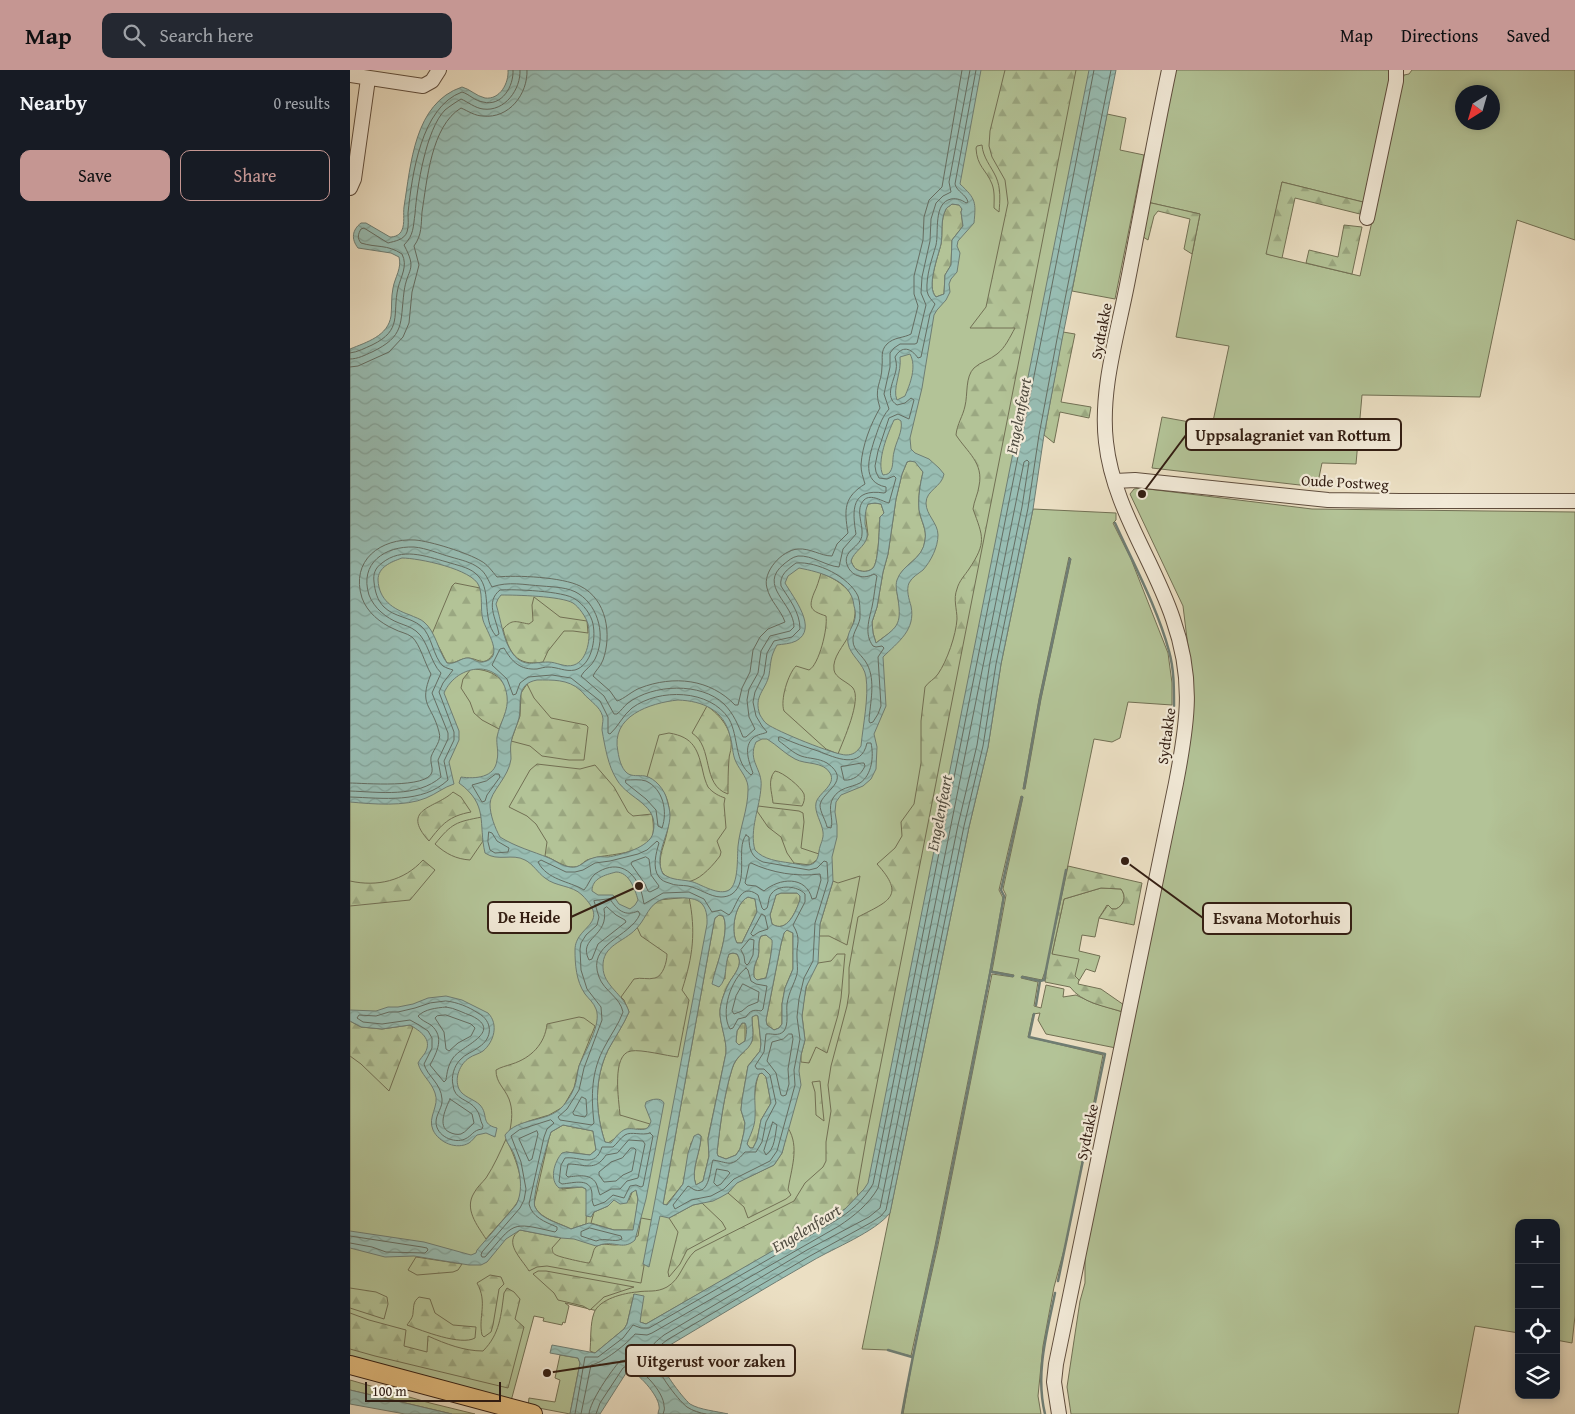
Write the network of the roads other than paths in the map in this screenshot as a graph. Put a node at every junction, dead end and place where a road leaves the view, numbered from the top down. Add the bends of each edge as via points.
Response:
1 (439, 70) edge
2 (1169, 70) edge
3 (1396, 70) edge
4 (350, 75) edge
5 (368, 78) junction
6 (350, 188) edge
7 (1367, 218) dead end
8 (1115, 481) junction
9 (1575, 501) edge
10 (350, 1365) edge
11 (533, 1414) edge
12 (1059, 1414) edge

1 - 5 street via 432,81 423,86
2 - 8 street, Sydtakke via 1108,386 1105,434
3 - 7 street
4 - 5 street
5 - 6 street
8 - 9 street, Oude Postweg via 1135,480 1328,500
8 - 12 street, Sydtakke via 1126,514 1173,617 1186,672 1188,708 1185,738 1056,1364 1054,1382
10 - 11 main road

